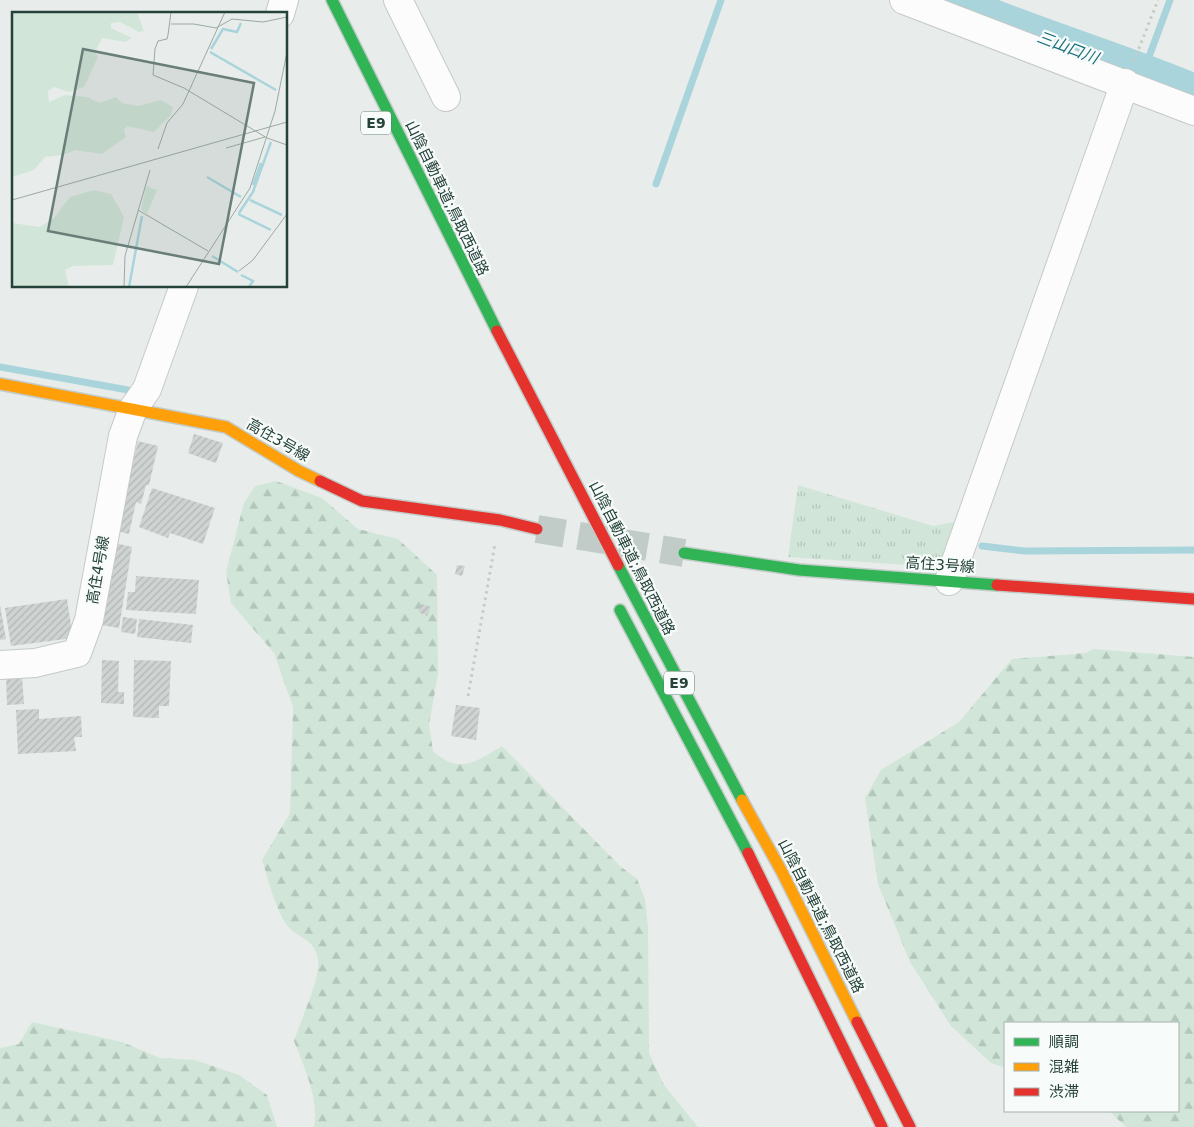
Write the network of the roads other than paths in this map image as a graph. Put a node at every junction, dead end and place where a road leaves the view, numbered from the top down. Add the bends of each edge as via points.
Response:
1 (332, 0) edge
2 (398, 0) edge
3 (904, 0) edge
4 (1125, 83) junction
5 (446, 97) dead end
6 (1194, 111) edge
7 (183, 288) edge
8 (0, 384) edge
9 (132, 409) junction
10 (537, 529) tunnel mouth
11 (684, 553) tunnel mouth
12 (950, 581) junction
13 (1194, 599) edge
14 (616, 601) dead end
15 (0, 665) edge
16 (882, 1127) edge
17 (910, 1127) edge

1 - 17 main road, 山陰自動車道;鳥取西道路 / E9 via 449,238 782,872
2 - 5 street
3 - 4 street
4 - 6 street
4 - 12 street
7 - 9 street via 147,389
8 - 9 main road, 高住3号線
9 - 10 main road, 高住3号線 via 226,427 300,471 362,502 500,520
9 - 15 street, 高住4号線 via 123,436 89,620 77,653 35,664
11 - 12 main road, 高住3号線 via 799,570
12 - 13 main road, 高住3号線
14 - 16 main road, E9 via 762,879

